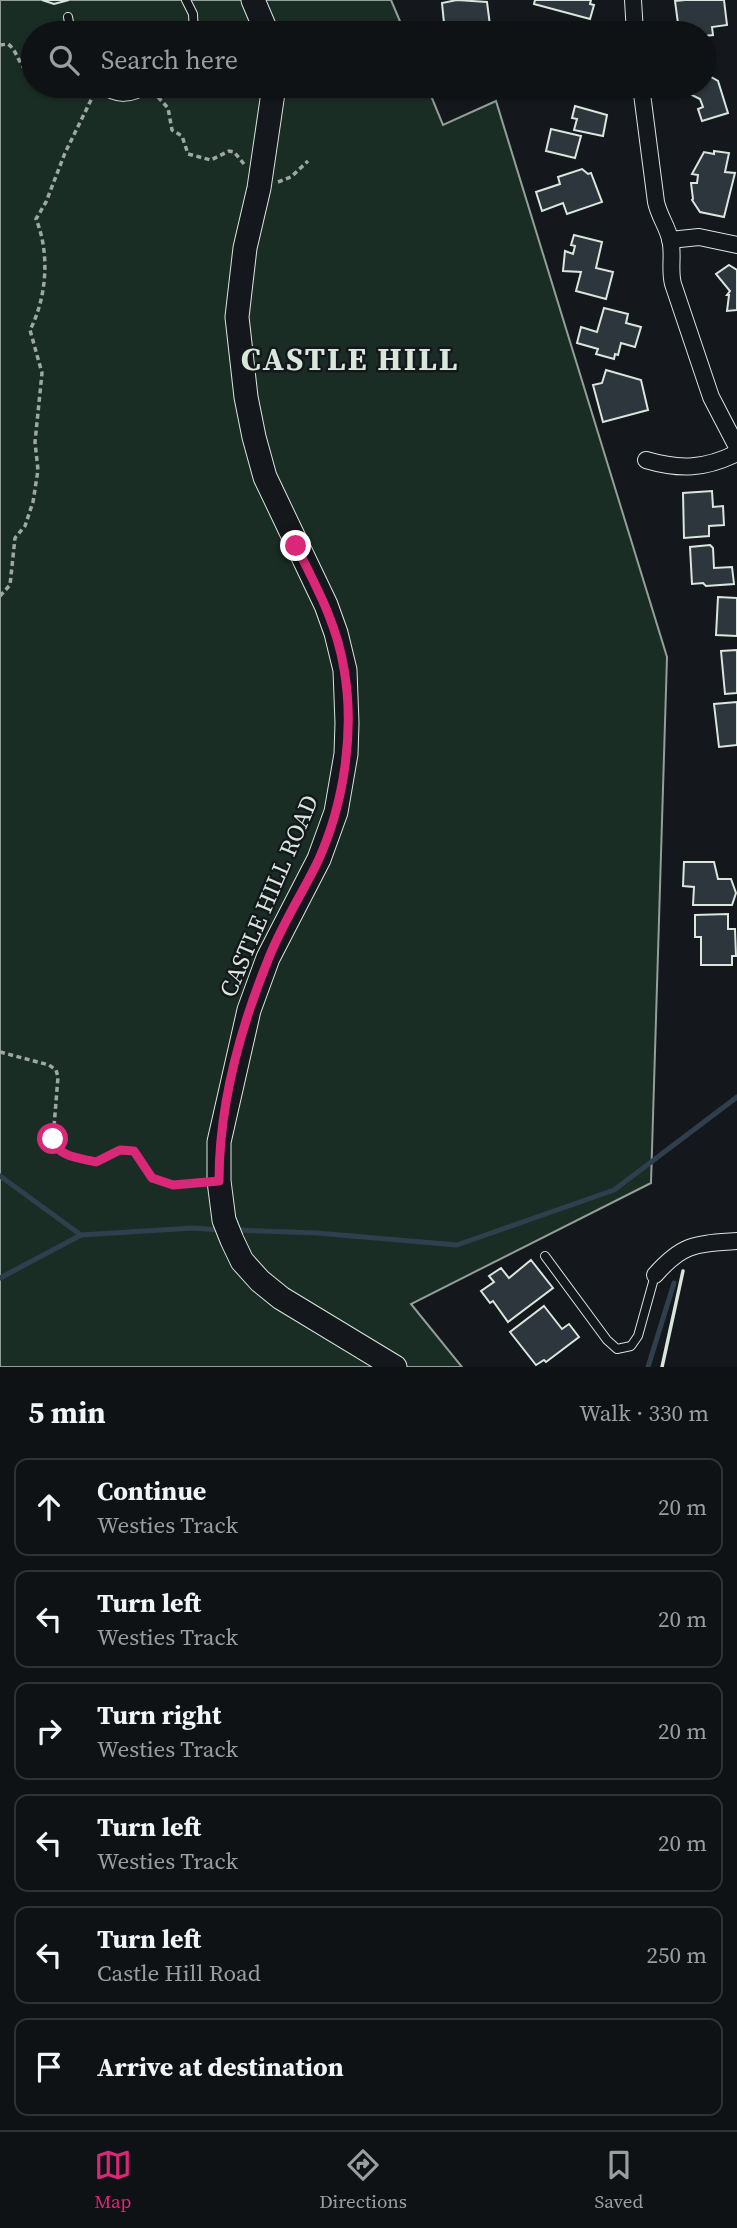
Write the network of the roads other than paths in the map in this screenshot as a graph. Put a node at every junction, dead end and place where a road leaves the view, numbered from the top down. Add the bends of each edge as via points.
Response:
1 (186, 0) edge
2 (253, 0) edge
3 (633, 0) edge
4 (68, 18) dead end
5 (69, 21) edge
6 (193, 21) edge
7 (262, 21) edge
8 (634, 21) edge
9 (272, 98) edge
10 (643, 98) edge
11 (670, 240) junction
12 (737, 245) edge
13 (737, 447) edge
14 (737, 453) edge
15 (646, 460) dead end
16 (737, 1241) edge
17 (545, 1256) dead end
18 (655, 1275) joint
19 (395, 1367) edge

1 - 6 lane
2 - 7 main road
3 - 8 street
4 - 5 lane
9 - 19 main road, CASTLE HILL ROAD via 244,248 237,317 246,397 265,477 336,633 345,670 347,723 337,812 319,859 268,958 249,1010 219,1142 219,1181 224,1220 232,1240 242,1261 260,1281
10 - 11 street via 656,202
11 - 12 street via 699,237
11 - 13 street via 673,284 711,397
14 - 15 street via 692,467
16 - 18 street via 687,1248 672,1255
17 - 18 lane via 617,1349 631,1346 638,1336

